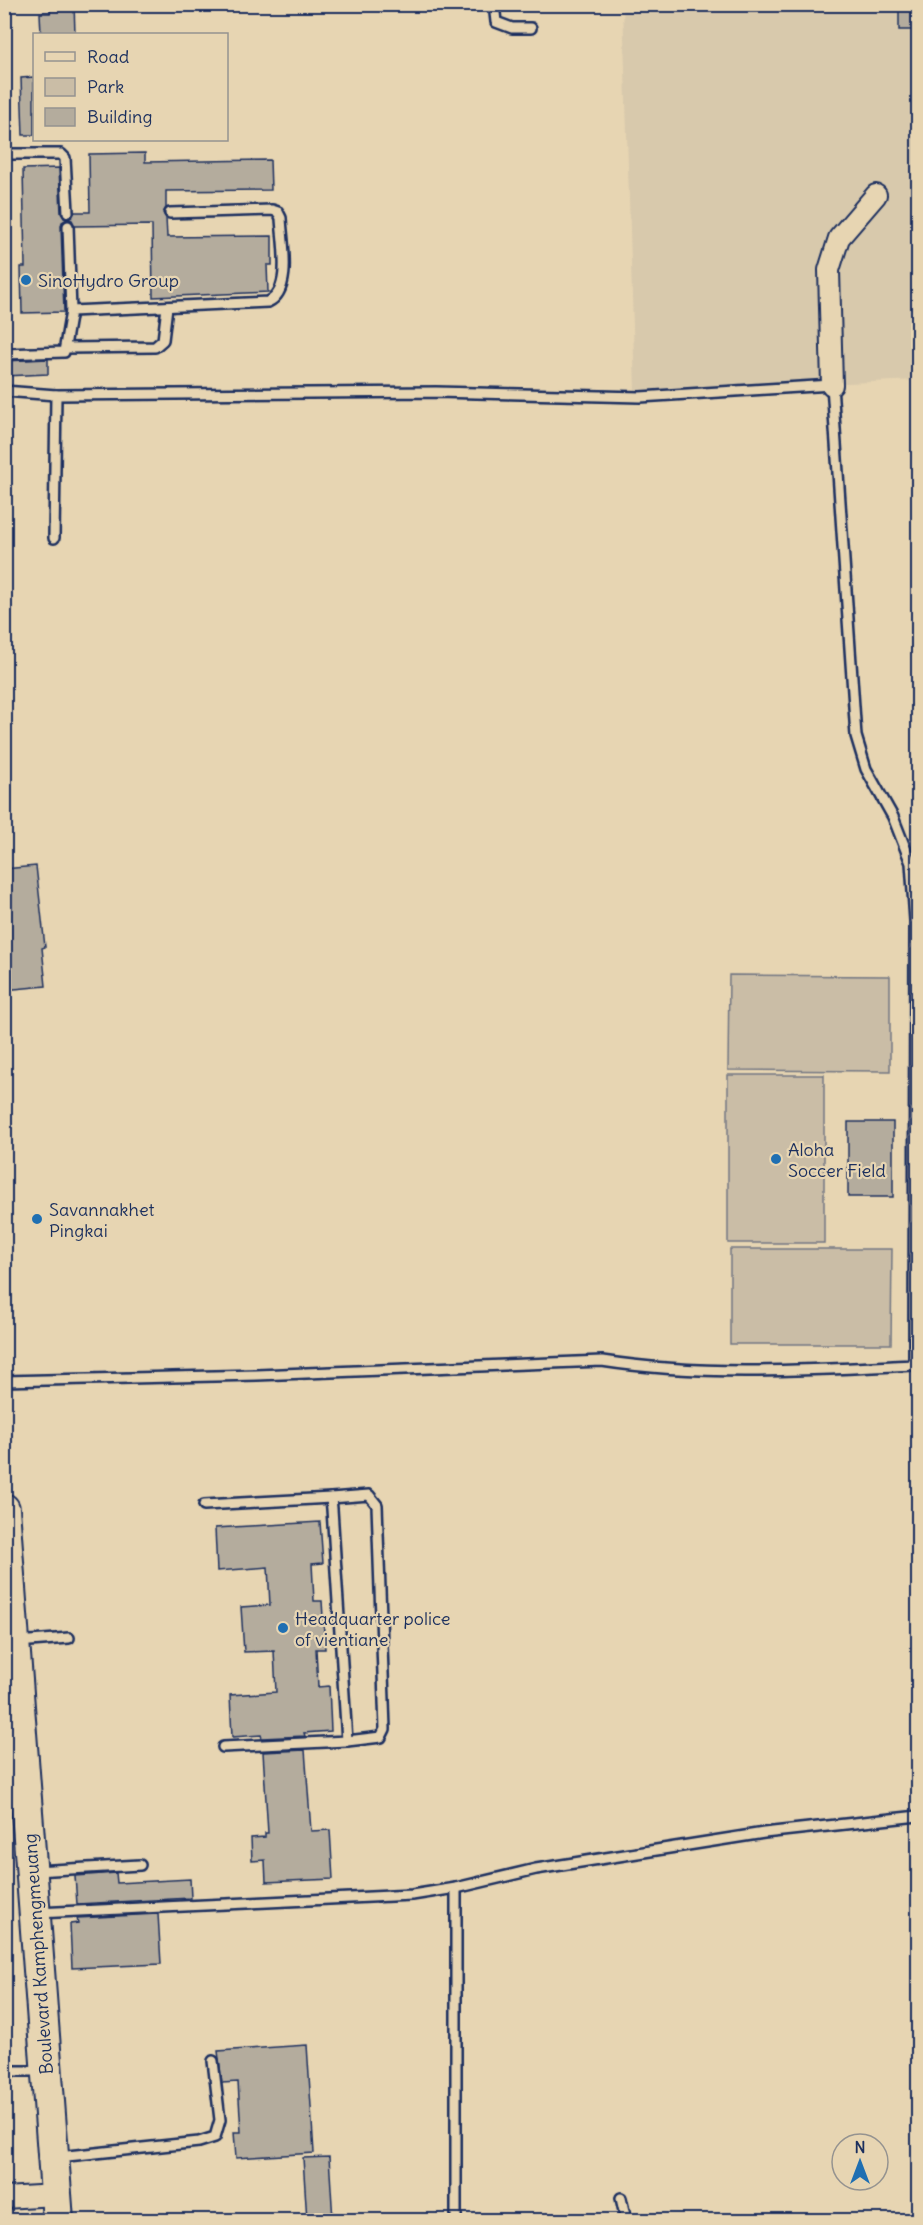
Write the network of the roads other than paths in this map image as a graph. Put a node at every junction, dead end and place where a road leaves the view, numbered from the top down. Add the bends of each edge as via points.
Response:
1 (494, 4) edge
2 (531, 28) dead end
3 (4, 154) edge
4 (876, 195) dead end
5 (68, 212) dead end
6 (170, 213) dead end
7 (68, 226) dead end
8 (167, 307) junction
9 (72, 311) junction
10 (66, 348) junction
11 (4, 354) edge
12 (832, 386) junction
13 (4, 392) edge
14 (56, 395) junction
15 (54, 538) dead end
16 (916, 1364) edge
17 (4, 1381) edge
18 (331, 1498) junction
19 (204, 1504) dead end
20 (4, 1509) edge
21 (69, 1638) dead end
22 (15, 1642) junction
23 (347, 1741) junction
24 (223, 1747) dead end
25 (918, 1816) edge
26 (140, 1865) dead end
27 (32, 1871) junction
28 (456, 1888) junction
29 (35, 1913) junction
30 (213, 2061) dead end
31 (46, 2070) junction
32 (4, 2071) edge
33 (52, 2158) junction
34 (4, 2198) edge
35 (621, 2198) dead end
36 (57, 2207) edge
37 (456, 2219) dead end
38 (626, 2220) edge

1 - 2 lane via 496,22 512,28
3 - 5 lane via 61,154 65,158
4 - 12 street via 839,238 829,270
6 - 8 lane via 278,212 284,283 268,302
7 - 9 lane
8 - 9 lane
8 - 10 lane via 163,340 154,346
9 - 10 lane
10 - 11 lane via 60,353
12 - 14 lane via 640,398 436,392
12 - 16 lane via 856,736 866,769 900,835 910,863 912,886
13 - 14 lane
14 - 15 lane
16 - 17 lane via 683,1370 602,1361
18 - 19 lane
18 - 23 lane
18 - 23 lane via 369,1495 377,1504 385,1729 381,1737
20 - 22 main road, Boulevard Kamphengmeuang
21 - 22 lane
22 - 27 main road, Boulevard Kamphengmeuang
23 - 24 lane
25 - 28 lane via 764,1833 536,1869
26 - 27 lane
27 - 29 main road, Boulevard Kamphengmeuang
28 - 29 lane via 412,1895
28 - 37 lane
29 - 31 main road, Boulevard Kamphengmeuang
30 - 33 lane via 220,2120 215,2136 199,2142
31 - 32 lane
31 - 33 main road, Boulevard Kamphengmeuang
33 - 36 main road, Boulevard Kamphengmeuang
34 - 36 street
35 - 38 lane

